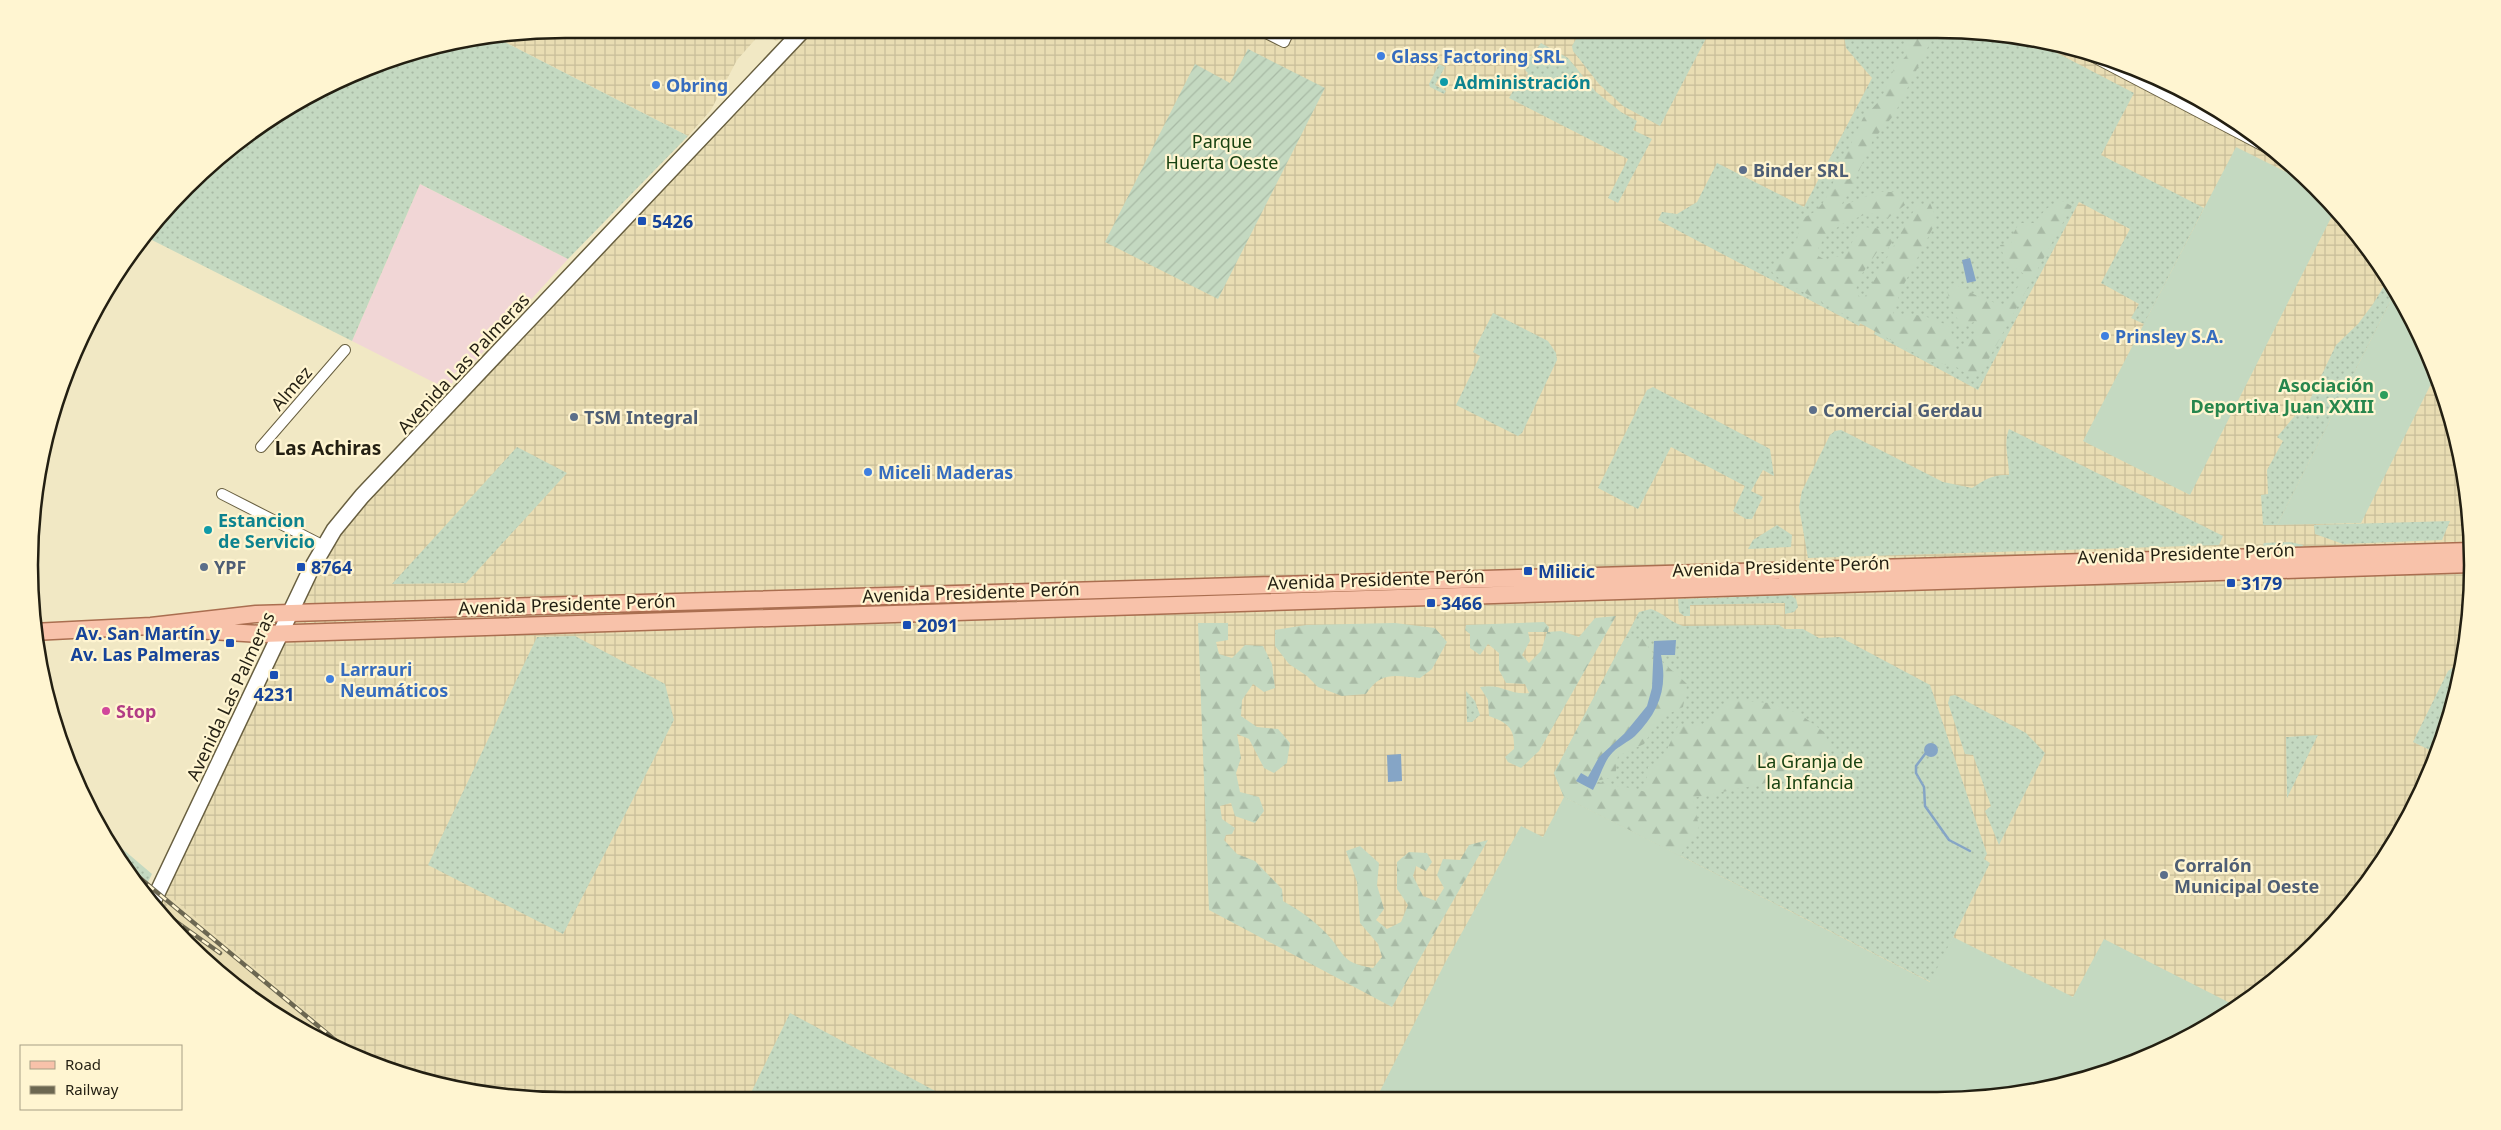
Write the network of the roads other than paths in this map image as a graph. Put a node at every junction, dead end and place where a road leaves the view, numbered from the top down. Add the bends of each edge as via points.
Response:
1 (795, 38) edge
2 (1276, 38) edge
3 (1286, 38) edge
4 (2180, 98) edge
5 (2224, 123) edge
6 (345, 350) dead end
7 (261, 447) dead end
8 (222, 494) dead end
9 (324, 546) junction
10 (2463, 551) edge
11 (2464, 564) edge
12 (290, 614) junction
13 (151, 626) junction
14 (42, 632) edge
15 (281, 633) junction
16 (155, 897) edge

1 - 9 main road, Avenida Las Palmeras via 362,496
2 - 3 street via 1284,42
4 - 5 street
6 - 7 street, Almez
8 - 9 street
9 - 12 main road, Avenida Las Palmeras
10 - 12 main road, Avenida Presidente Perón
11 - 15 main road, Avenida Presidente Perón
12 - 13 main road, Avenida Presidente Perón via 224,616
12 - 15 main road, Avenida Las Palmeras
13 - 14 main road
13 - 15 main road, Avenida Presidente Perón via 230,634
15 - 16 main road, Avenida Las Palmeras

